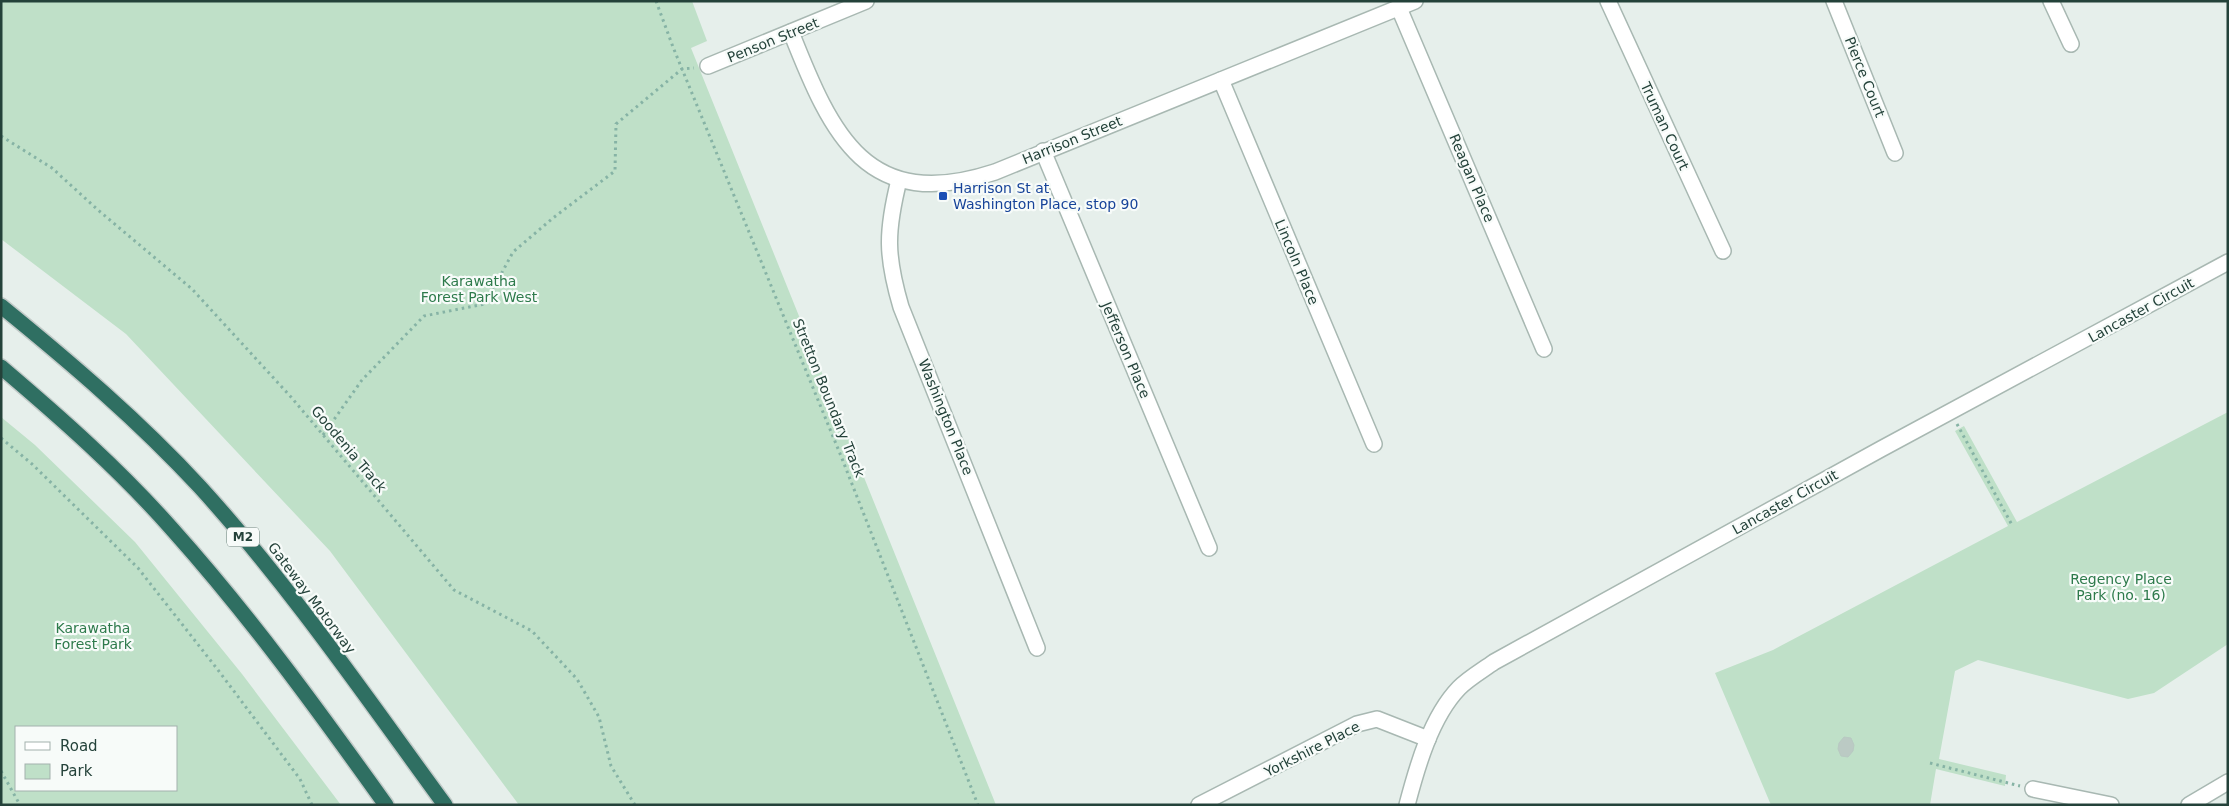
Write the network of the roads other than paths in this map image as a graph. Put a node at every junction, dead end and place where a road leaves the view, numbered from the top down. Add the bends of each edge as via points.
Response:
1 (866, 1) edge
2 (1415, 1) edge
3 (1608, 1) edge
4 (1834, 1) edge
5 (2051, 1) edge
6 (1399, 8) junction
7 (791, 32) junction
8 (2071, 44) dead end
9 (708, 66) dead end
10 (1221, 80) junction
11 (1044, 151) junction
12 (1895, 153) dead end
13 (899, 180) junction
14 (1723, 251) dead end
15 (2228, 262) edge
16 (1, 306) edge
17 (1544, 349) dead end
18 (1, 368) edge
19 (1374, 444) dead end
20 (1209, 548) dead end
21 (1038, 648) dead end
22 (1428, 739) junction
23 (2228, 782) edge
24 (2033, 789) road end
25 (386, 805) edge
26 (445, 805) edge
27 (1199, 805) edge
28 (1407, 805) edge
29 (2111, 805) edge
30 (2189, 805) edge

1 - 7 street, Penson Street
2 - 6 street, Harrison Street
3 - 14 street, Truman Court
4 - 12 street, Pierce Court
5 - 8 street
6 - 10 street, Harrison Street
6 - 17 street, Reagan Place
7 - 9 street, Penson Street
7 - 13 street, Harrison Street via 833,125 852,149 873,166
10 - 11 street, Harrison Street
10 - 19 street, Lincoln Place
11 - 13 street, Harrison Street via 995,172 961,182 931,184
11 - 20 street, Jefferson Place
13 - 21 street, Washington Place via 888,234 890,262 901,307
15 - 22 street, Lancaster Circuit via 1494,662 1459,688
16 - 26 highway, Gateway Motorway / M2 via 77,368 199,487 276,577
18 - 25 highway via 113,467 172,528 287,668
22 - 27 street, Yorkshire Place via 1377,719 1357,724
22 - 28 street, Lancaster Circuit via 1415,771
23 - 30 street
24 - 29 street

